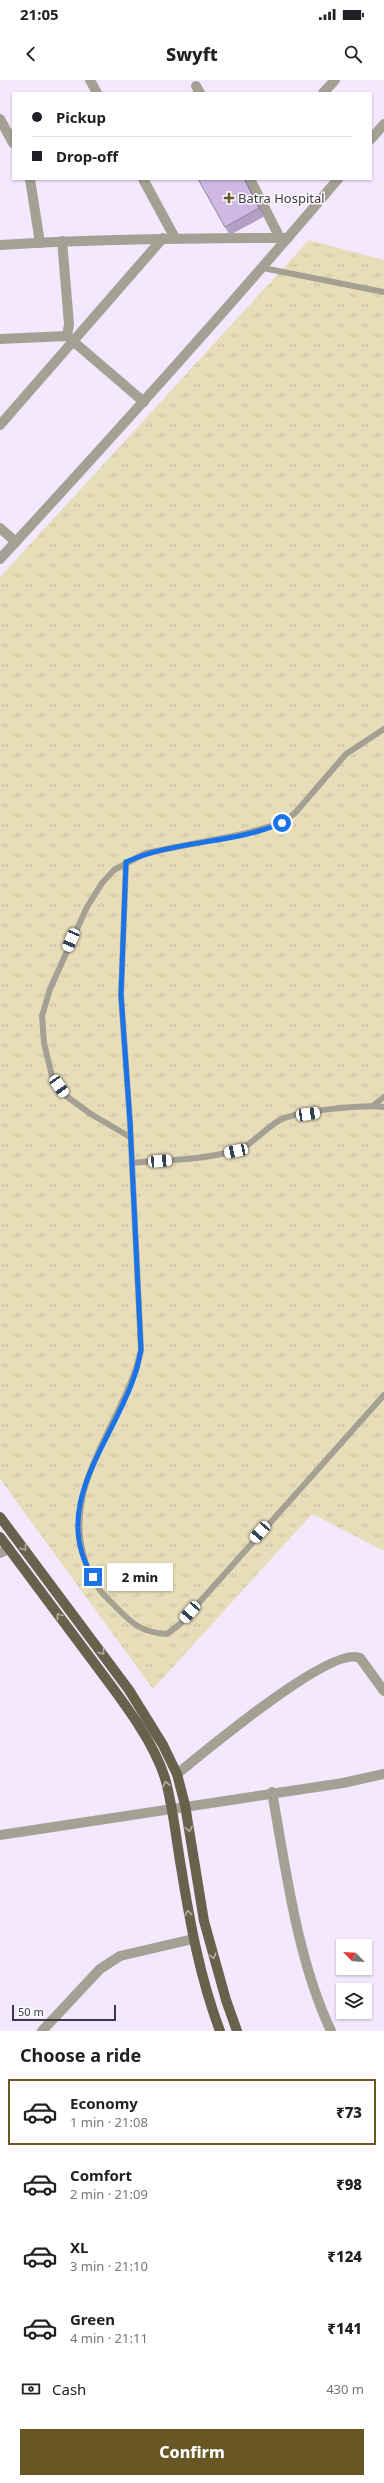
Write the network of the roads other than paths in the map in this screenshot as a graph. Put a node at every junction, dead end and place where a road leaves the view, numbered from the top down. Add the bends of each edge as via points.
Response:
1 (90, 80) edge
2 (334, 80) edge
3 (96, 92) edge
4 (324, 92) edge
5 (0, 119) edge
6 (384, 125) edge
7 (372, 139) edge
8 (12, 141) edge
9 (30, 180) edge
10 (144, 180) edge
11 (251, 180) edge
12 (337, 180) edge
13 (163, 238) junction
14 (175, 238) junction
15 (284, 238) junction
16 (62, 241) junction
17 (40, 243) junction
18 (0, 245) edge
19 (263, 268) junction
20 (384, 292) edge
21 (70, 338) junction
22 (0, 339) edge
23 (144, 402) junction
24 (0, 425) edge
25 (0, 528) edge
26 (16, 542) junction
27 (0, 559) edge
28 (384, 729) edge
29 (126, 862) junction
30 (384, 1097) edge
31 (374, 1105) junction
32 (384, 1107) edge
33 (130, 1137) junction
34 (132, 1163) junction
35 (384, 1395) edge
36 (0, 1517) edge
37 (0, 1537) edge
38 (4, 1551) edge
39 (384, 1691) edge
40 (177, 1774) junction
41 (384, 1774) edge
42 (272, 1792) junction
43 (185, 1805) junction
44 (171, 1808) junction
45 (0, 1835) edge
46 (193, 1939) junction
47 (232, 2017) junction
48 (216, 2021) junction
49 (42, 2031) edge
50 (220, 2031) edge
51 (237, 2031) edge
52 (331, 2031) edge

1 - 3 street
2 - 4 street
5 - 8 street
6 - 7 street
9 - 17 street
10 - 14 street
11 - 15 street
12 - 15 street
13 - 14 street
13 - 16 street
13 - 21 street
14 - 15 street
15 - 19 street
16 - 17 street
16 - 21 street
17 - 18 street
19 - 20 lane
19 - 23 street
21 - 22 street
21 - 23 street
21 - 24 street
23 - 26 street
25 - 26 street
26 - 27 street
28 - 29 lane via 346,754 295,813 282,823 243,834 146,853
29 - 33 lane via 121,995
29 - 33 lane via 102,883 87,907 50,989 42,1016 44,1044 52,1076 66,1096
30 - 31 lane
31 - 32 lane
31 - 34 lane via 282,1120 236,1151 203,1158
33 - 34 lane
34 - 35 lane via 141,1350 135,1375 91,1464 78,1520 78,1536 87,1568 105,1596 132,1623 149,1633 167,1634 180,1624
36 -> 40 main road via 129,1690 163,1745
37 - 38 main road
44 -> 38 main road via 164,1778 154,1754 120,1698
39 - 40 street via 360,1658 349,1656 303,1679 266,1704
40 - 43 main road
41 - 42 street
42 - 43 street
42 - 52 street via 290,1893 309,1970 322,2012
43 - 44 street
43 -> 47 main road via 204,1921
44 - 45 street
46 -> 44 main road
46 - 48 main road
46 - 49 street via 120,1956 100,1969
47 - 48 main road
47 - 51 main road
48 - 50 main road

